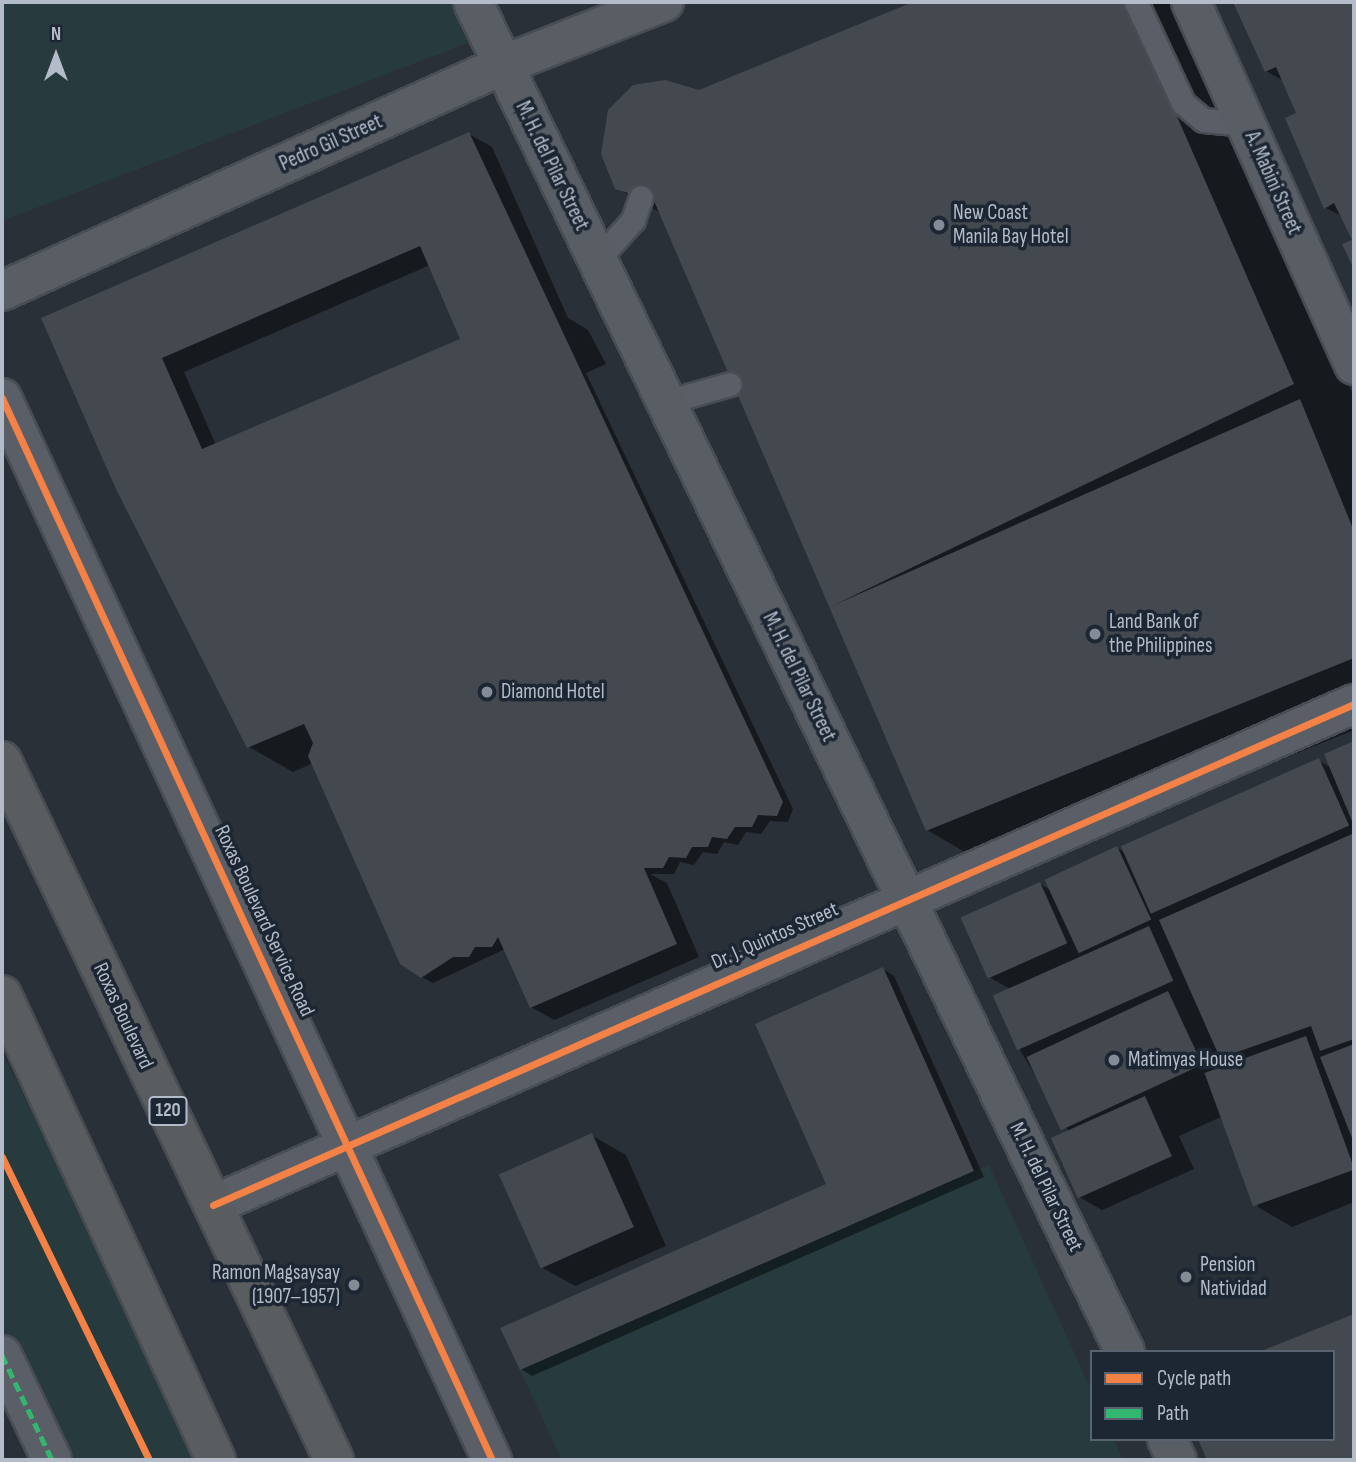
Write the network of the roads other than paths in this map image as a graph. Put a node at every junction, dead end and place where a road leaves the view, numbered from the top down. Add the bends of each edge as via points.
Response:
1 (472, 2) edge
2 (660, 2) edge
3 (1136, 2) edge
4 (1191, 2) edge
5 (503, 65) junction
6 (1246, 124) junction
7 (641, 197) dead end
8 (597, 260) junction
9 (2, 291) edge
10 (1354, 365) edge
11 (730, 384) dead end
12 (2, 398) edge
13 (666, 402) junction
14 (1354, 704) edge
15 (2, 761) edge
16 (907, 898) junction
17 (2, 995) edge
18 (349, 1142) junction
19 (213, 1206) junction
20 (1124, 1350) edge
21 (2, 1354) edge
22 (1168, 1441) edge
23 (52, 1460) edge
24 (216, 1460) edge
25 (334, 1460) edge
26 (492, 1460) edge
27 (1177, 1460) edge

1 - 5 main road, M. H. del Pilar Street
2 - 5 main road, Pedro Gil Street
3 - 6 lane via 1183,103 1203,120
4 - 6 main road, A. Mabini Street
5 - 8 main road, M. H. del Pilar Street
5 - 9 main road, Pedro Gil Street
6 - 10 main road, A. Mabini Street
7 - 8 lane via 633,220
8 - 13 main road, M. H. del Pilar Street
11 - 13 lane
12 - 18 street, Roxas Boulevard Service Road
13 - 16 main road, M. H. del Pilar Street
14 - 16 street, Dr. J. Quintos Street
15 - 19 highway, Roxas Boulevard / 120
16 - 18 street, Dr. J. Quintos Street
16 - 20 main road, M. H. del Pilar Street
17 - 24 highway
18 - 19 street, Dr. J. Quintos Street
18 - 26 street, Roxas Boulevard Service Road
19 - 25 highway, Roxas Boulevard / 120
21 - 23 street
22 - 27 main road

